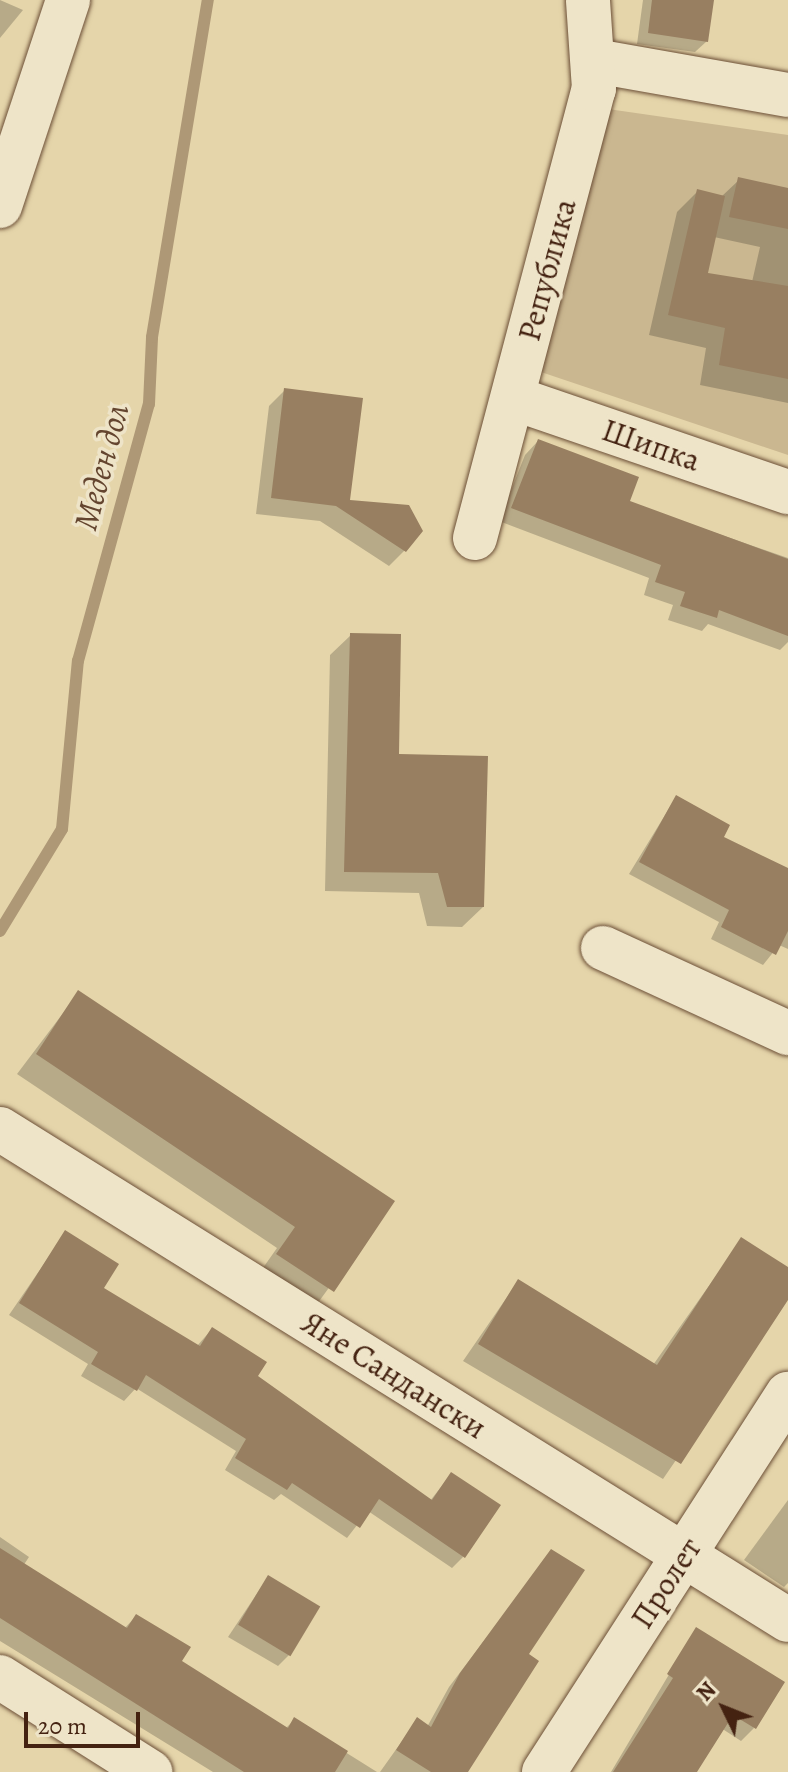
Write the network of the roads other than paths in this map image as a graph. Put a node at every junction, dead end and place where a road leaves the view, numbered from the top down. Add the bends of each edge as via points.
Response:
1 (68, 0) edge
2 (588, 0) edge
3 (595, 61) junction
4 (788, 95) edge
5 (0, 206) edge
6 (513, 398) junction
7 (788, 492) edge
8 (475, 538) dead end
9 (603, 948) dead end
10 (788, 1033) edge
11 (0, 1129) edge
12 (788, 1394) edge
13 (684, 1556) junction
14 (788, 1620) edge
15 (0, 1677) edge
16 (150, 1772) edge
17 (544, 1772) edge

1 - 5 street
2 - 3 street, Република
3 - 4 street
3 - 6 street, Република
6 - 7 street, Шипка
6 - 8 street, Република
9 - 10 street
11 - 13 street, Яне Сандански
12 - 13 street, Пролет
13 - 14 street, Яне Сандански
13 - 17 street, Пролет
15 - 16 street

